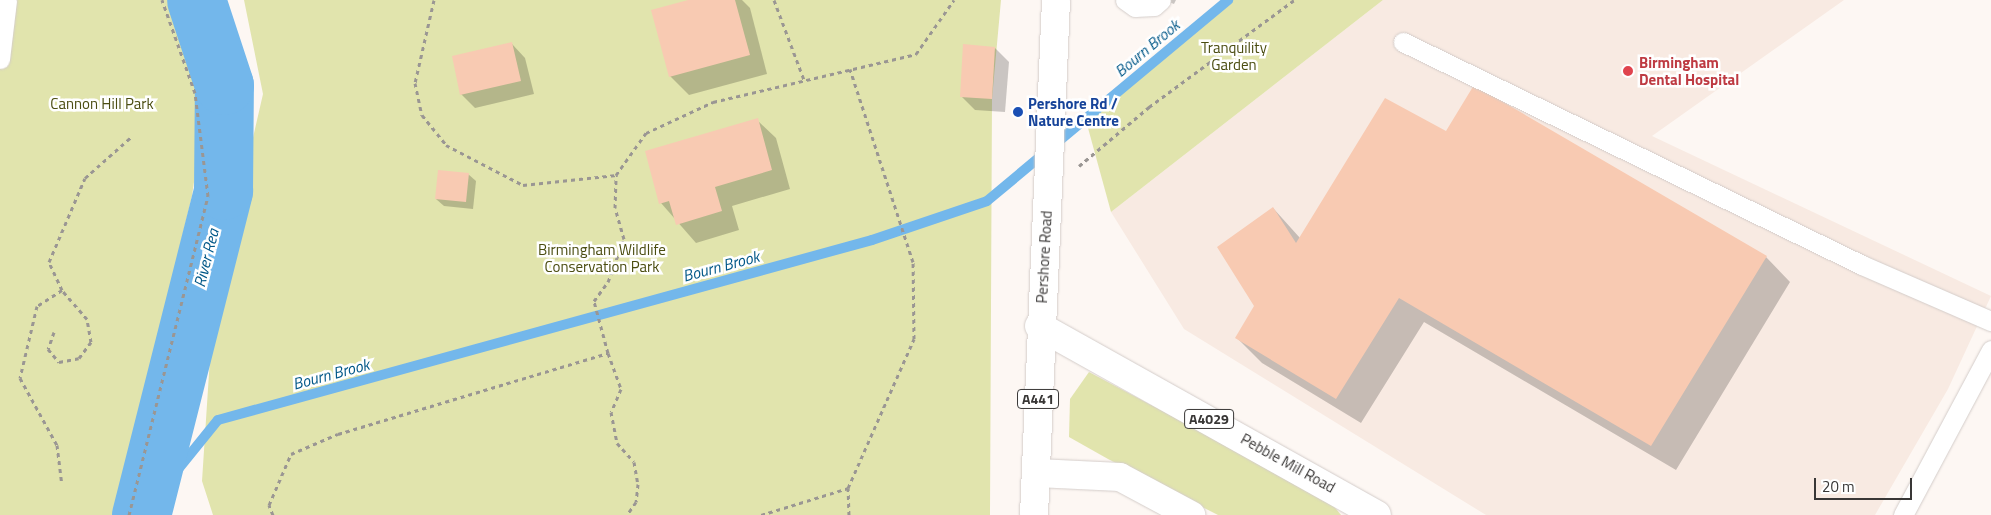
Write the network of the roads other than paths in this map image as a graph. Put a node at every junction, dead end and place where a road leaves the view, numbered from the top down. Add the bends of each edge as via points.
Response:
1 (7, 0) edge
2 (1056, 0) edge
3 (1125, 0) edge
4 (1161, 0) edge
5 (1403, 42) dead end
6 (0, 59) edge
7 (1991, 321) edge
8 (1039, 326) junction
9 (1991, 350) edge
10 (1037, 473) junction
11 (1034, 515) edge
12 (1191, 515) edge
13 (1377, 515) edge
14 (1902, 515) edge

1 - 6 lane
2 - 8 main road, Pershore Road / A441
3 - 4 lane via 1135,7 1154,6
5 - 7 lane via 1862,266
8 - 10 main road, Pershore Road / A441
8 - 13 main road, Pebble Mill Road / A4029
9 - 14 lane
10 - 11 main road, Pershore Road / A441
10 - 12 main road via 1120,477

